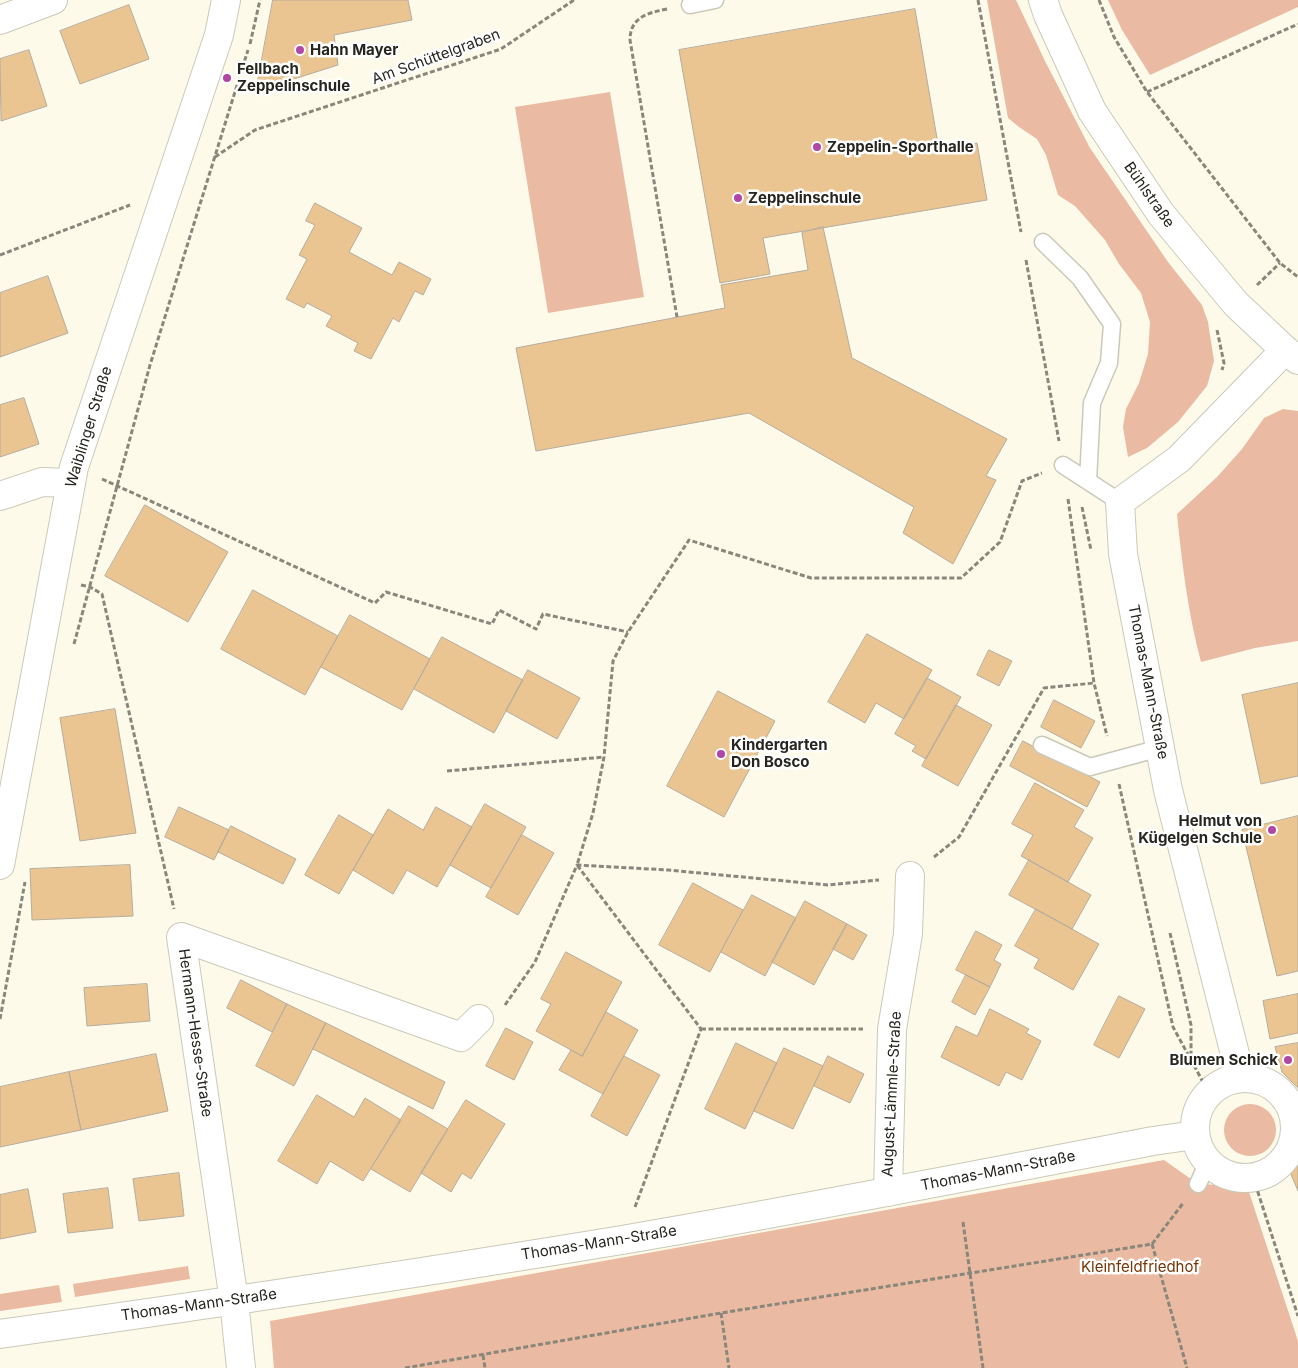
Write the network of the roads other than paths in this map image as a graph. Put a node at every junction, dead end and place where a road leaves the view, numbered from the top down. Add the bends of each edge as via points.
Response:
1 (53, 0) edge
2 (226, 0) edge
3 (715, 0) edge
4 (1043, 0) edge
5 (690, 5) road end
6 (0, 20) edge
7 (1043, 242) dead end
8 (1292, 355) edge
9 (1063, 465) road end
10 (73, 475) junction
11 (1088, 481) junction
12 (0, 496) edge
13 (1120, 502) junction
14 (1042, 745) dead end
15 (1160, 748) junction
16 (0, 865) edge
17 (910, 876) road end
18 (480, 1019) road end
19 (1241, 1078) junction
20 (1295, 1113) edge
21 (1195, 1135) junction
22 (888, 1192) junction
23 (234, 1301) junction
24 (0, 1334) edge
25 (241, 1368) edge

1 - 6 street
2 - 10 street, Waiblinger Straße via 218,35
3 - 5 lane
4 - 8 street, Bühlstraße via 1092,111 1161,214 1236,304
7 - 11 lane via 1080,278 1112,324 1109,363 1092,403
8 - 13 street via 1179,459
9 - 11 lane
10 - 12 street
10 - 16 street, Waiblinger Straße
11 - 13 lane
13 - 15 street, Thomas-Mann-Straße via 1123,554
14 - 15 lane via 1090,767
15 - 19 street, Thomas-Mann-Straße
17 - 22 street, August-Lämmle-Straße via 908,934 892,1029
18 - 23 street, Hermann-Hesse-Straße via 461,1037 181,937
19 - 20 street via 1258,1080 1273,1087
19 - 21 street via 1229,1080 1209,1093 1195,1120
20 - 21 street via 1289,1152 1281,1163 1253,1177 1238,1178 1222,1172 1203,1173
21 - 22 street, Thomas-Mann-Straße
22 - 23 street, Thomas-Mann-Straße via 622,1240
23 - 24 street, Thomas-Mann-Straße
23 - 25 street, Hermann-Hesse-Straße

